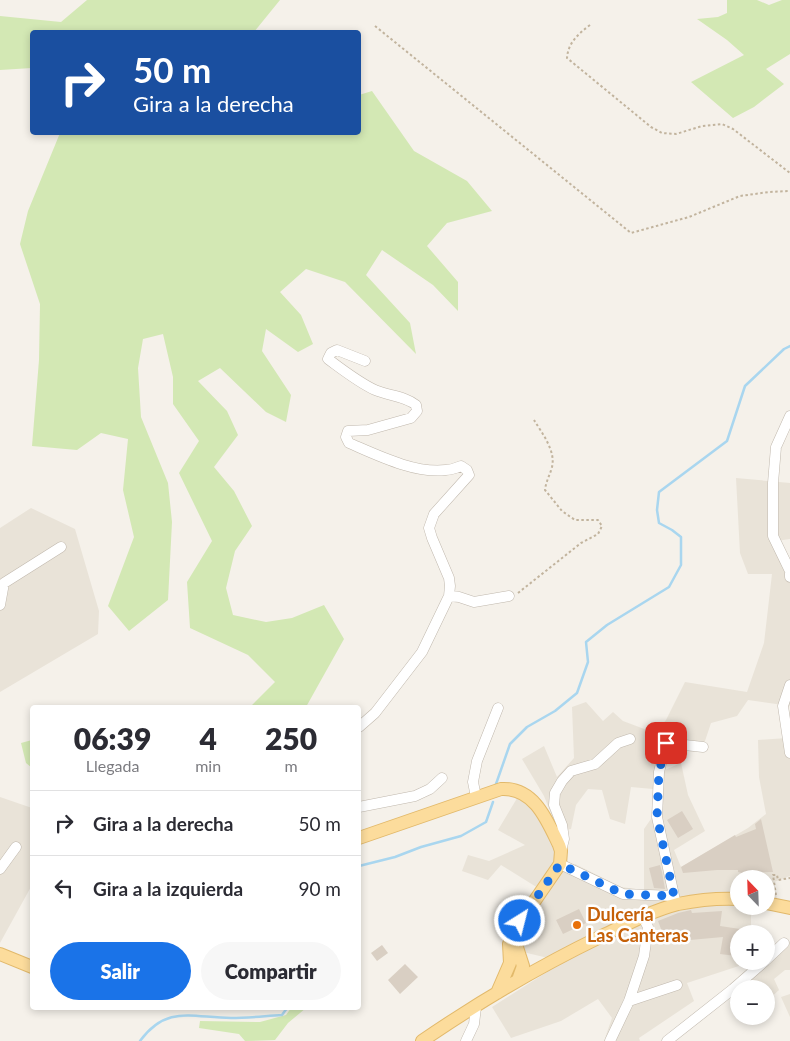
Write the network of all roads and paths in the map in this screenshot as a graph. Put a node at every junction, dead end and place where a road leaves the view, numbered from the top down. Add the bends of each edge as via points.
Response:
1 (590, 25) dead end
2 (375, 26) dead end
3 (790, 172) edge
4 (790, 191) edge
5 (366, 361) dead end
6 (790, 416) edge
7 (534, 420) dead end
8 (61, 547) dead end
9 (790, 577) edge
10 (449, 596) junction
11 (509, 596) joint
12 (0, 605) edge
13 (790, 685) edge
14 (498, 708) dead end
15 (361, 725) edge
16 (630, 739) dead end
17 (703, 747) dead end
18 (790, 753) edge
19 (442, 778) dead end
20 (476, 797) junction
21 (361, 808) edge
22 (361, 836) edge
23 (16, 847) dead end
24 (560, 857) junction
25 (0, 869) edge
26 (790, 878) edge
27 (730, 898) edge
28 (675, 900) junction
29 (778, 905) edge
30 (642, 917) junction
31 (784, 943) dead end
32 (775, 951) edge
33 (0, 954) edge
34 (516, 960) junction
35 (546, 964) junction
36 (30, 966) edge
37 (755, 970) edge
38 (524, 974) junction
39 (676, 984) dead end
40 (497, 993) junction
41 (629, 1001) junction
42 (476, 1007) junction
43 (422, 1041) edge
44 (466, 1041) edge
45 (610, 1041) edge
46 (667, 1041) edge

1 - 3 path via 576,36 567,51 567,58 651,127 662,133 676,134 722,124
2 - 4 path via 631,233 689,218 740,196
5 - 10 street via 337,350 328,358 360,382 410,400 417,411 411,418 348,432 346,437 350,443 394,462 428,470 461,466 469,475 434,514 429,528 449,578
6 - 9 street via 776,447 773,536
7 - 11 path via 550,448 552,466 545,490 562,511 576,520 598,520 602,526 598,534 581,543 522,592
8 - 12 street via 4,583
10 - 11 street via 474,602
10 - 15 street via 422,652 375,713
13 - 18 street via 783,706
14 - 20 street via 477,761 473,782
16 - 24 street via 618,743 595,764 571,771 562,781 555,793 554,805 564,839
17 - 28 street via 666,743 659,772 657,817
19 - 21 street via 415,796
20 - 22 main road
20 - 24 main road via 509,788 523,793 541,811
23 - 25 street
24 - 28 street via 623,894
24 - 34 main road via 514,935
26 - 29 path via 778,880 777,875 773,875
27 - 28 main road
28 - 30 main road
30 - 35 main road
30 - 41 street via 648,927 644,956
31 - 32 street
33 - 36 main road
34 - 35 main road
34 - 38 main road
34 - 40 main road
35 - 38 main road
37 - 46 street via 734,990
38 - 40 main road
39 - 41 street
40 - 42 main road
41 - 45 street
42 - 43 main road
42 - 44 street via 474,1024

